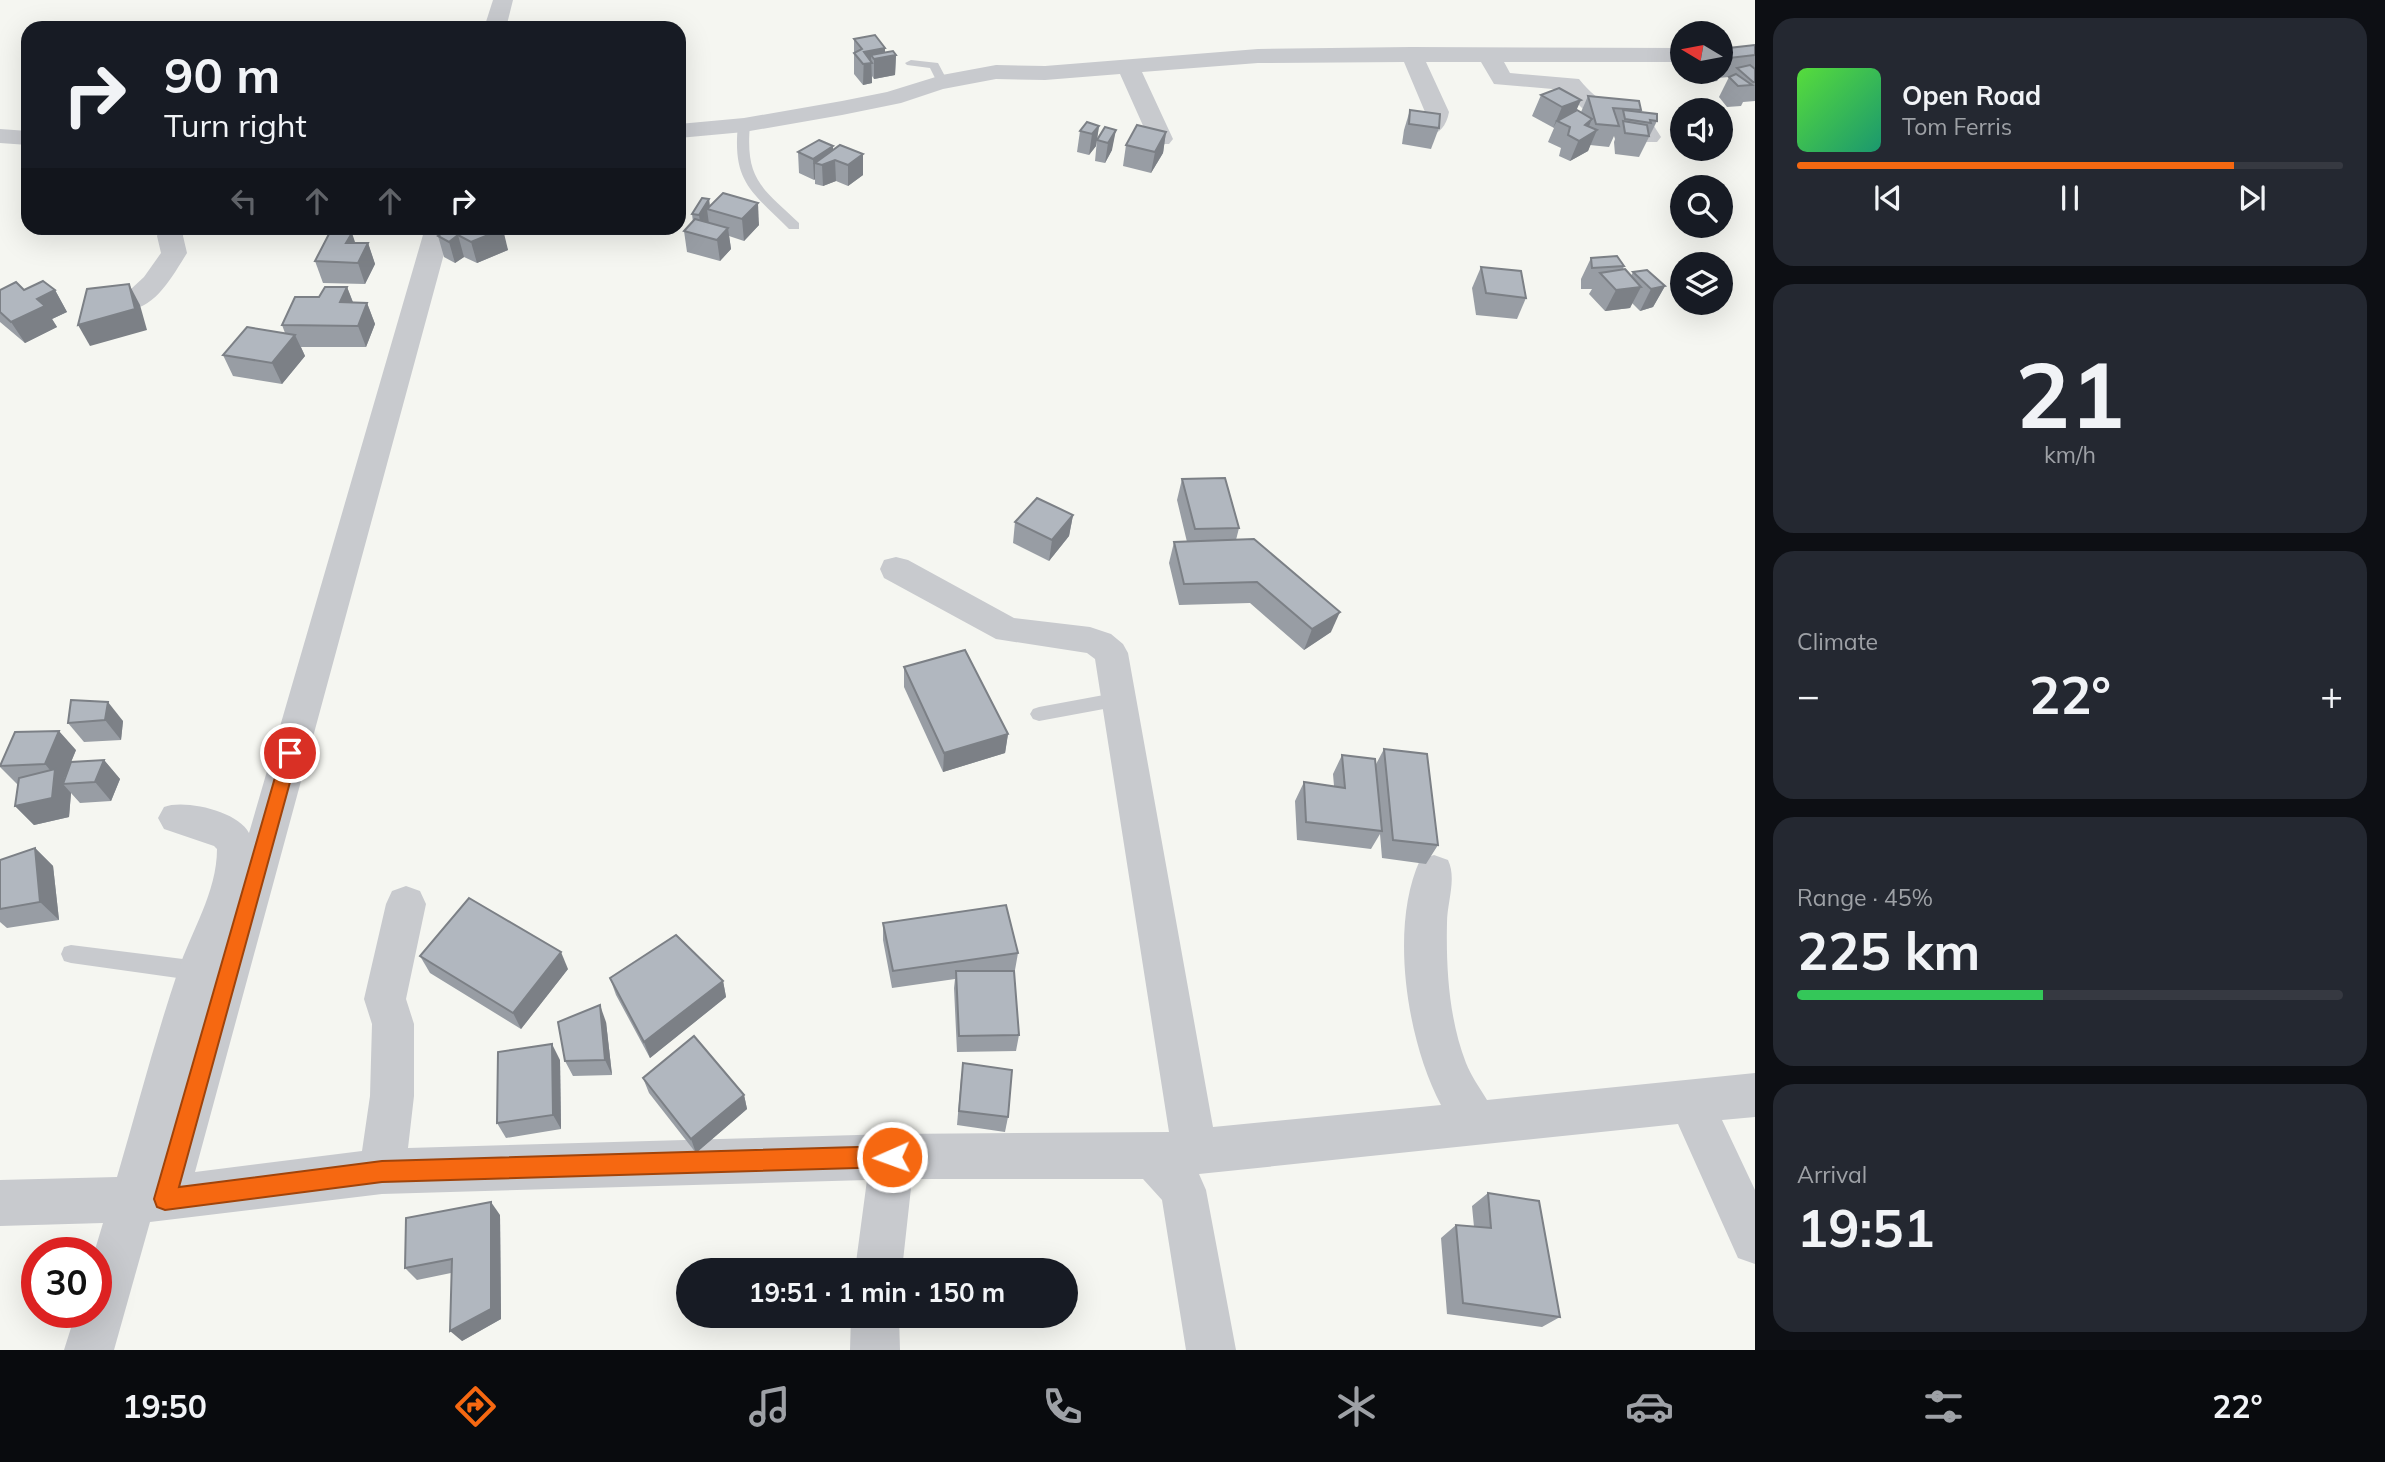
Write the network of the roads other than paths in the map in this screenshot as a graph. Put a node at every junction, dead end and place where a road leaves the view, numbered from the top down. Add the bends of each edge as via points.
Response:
1 (503, 0) edge
2 (497, 21) edge
3 (1411, 54) junction
4 (1488, 54) junction
5 (1670, 55) edge
6 (911, 63) dead end
7 (1128, 66) junction
8 (942, 82) junction
9 (744, 125) junction
10 (1428, 129) edge
11 (686, 130) edge
12 (0, 136) edge
13 (1649, 137) edge
14 (21, 138) edge
15 (1161, 139) edge
16 (794, 226) dead end
17 (170, 235) edge
18 (436, 235) edge
19 (131, 302) edge
20 (896, 569) dead end
21 (1120, 698) junction
22 (1039, 714) dead end
23 (177, 818) dead end
24 (1434, 872) dead end
25 (406, 904) dead end
26 (71, 954) dead end
27 (199, 971) junction
28 (1755, 1095) edge
29 (1690, 1101) junction
30 (1476, 1123) junction
31 (1174, 1154) junction
32 (892, 1157) junction
33 (382, 1171) junction
34 (150, 1200) junction
35 (0, 1203) edge
36 (1755, 1241) edge
37 (880, 1258) edge
38 (874, 1328) edge
39 (89, 1350) edge
40 (875, 1350) edge
41 (1211, 1350) edge

1 - 2 street
3 - 4 street
3 - 7 street via 1258,56
3 - 10 street via 1437,112
4 - 5 street
4 - 13 street via 1502,79 1571,84 1595,108 1639,120
6 - 8 lane via 933,65
7 - 8 street via 1010,71
7 - 15 street
8 - 9 street via 893,99
9 - 11 street
9 - 16 lane via 742,167
12 - 14 street
17 - 19 street via 174,253 154,283
18 - 34 street
20 - 21 street via 1008,630 1099,643 1111,653
21 - 22 lane
21 - 31 street
23 - 27 street via 231,836 236,847 231,881
24 - 30 street via 1426,924 1433,1014 1445,1067
25 - 33 street via 385,999 393,1024 392,1096
26 - 27 lane
27 - 34 street
28 - 29 street
29 - 30 street
29 - 36 street
30 - 31 street
31 - 32 street
31 - 41 street
32 - 33 street
32 - 37 street
33 - 34 street
34 - 35 street
34 - 39 street
38 - 40 street

